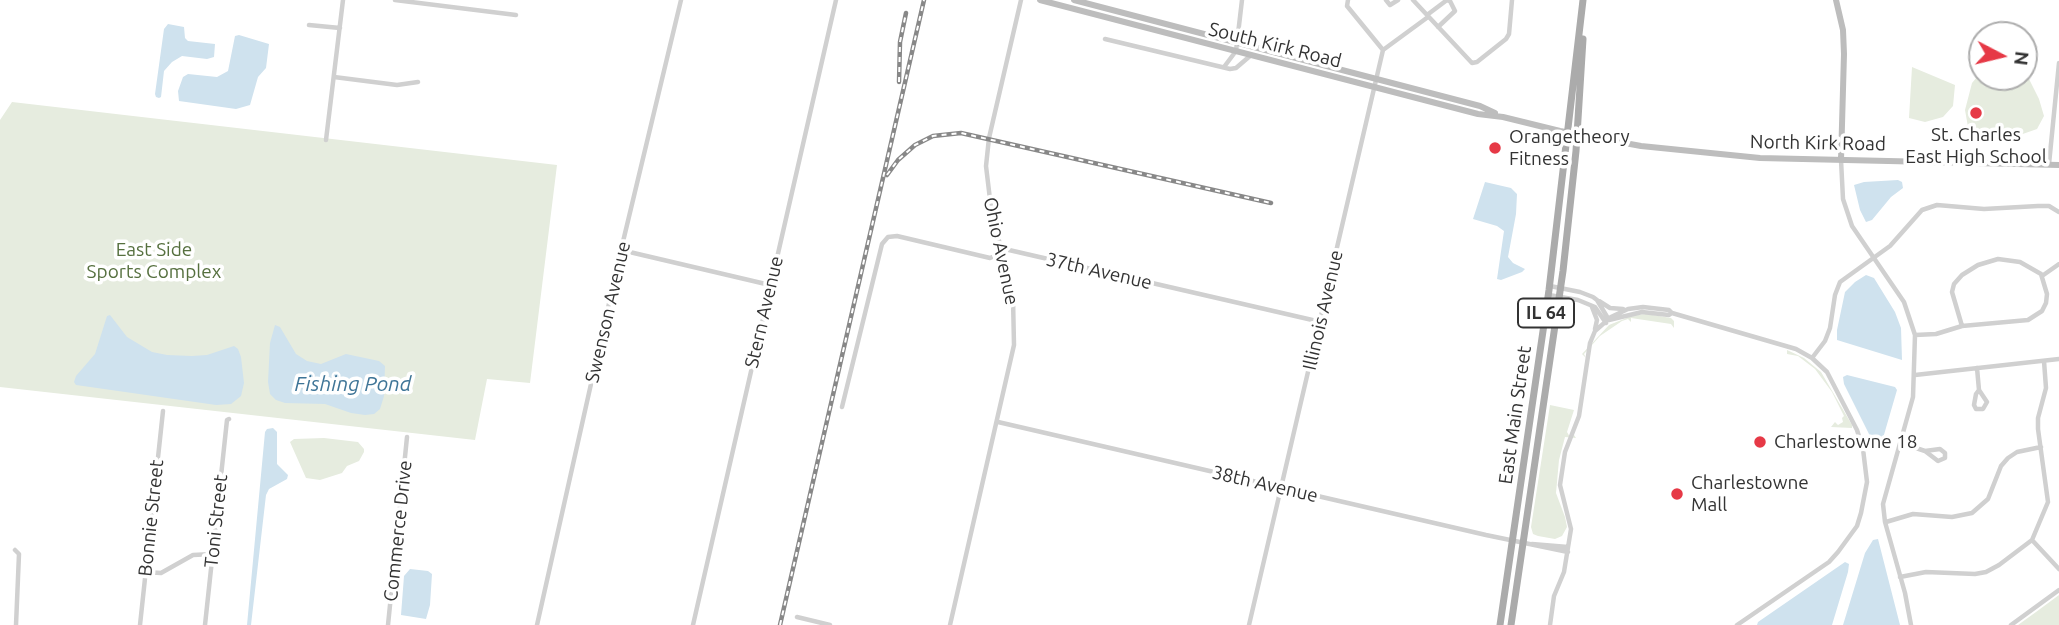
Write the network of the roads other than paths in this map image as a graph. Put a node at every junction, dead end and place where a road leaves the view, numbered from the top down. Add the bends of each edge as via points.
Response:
1 (343, 0) edge
2 (395, 0) edge
3 (681, 0) edge
4 (836, 0) edge
5 (1021, 0) edge
6 (1040, 0) edge
7 (1074, 0) edge
8 (1242, 0) edge
9 (1348, 0) edge
10 (1385, 0) edge
11 (1398, 0) edge
12 (1413, 0) edge
13 (1512, 0) edge
14 (1584, 0) edge
15 (1836, 0) edge
16 (516, 15) dead end
17 (1427, 16) junction
18 (309, 25) dead end
19 (1438, 27) junction
20 (340, 29) junction
21 (1105, 39) dead end
22 (1238, 43) junction
23 (1383, 50) junction
24 (1236, 51) junction
25 (1251, 55) junction
26 (2059, 63) edge
27 (1224, 67) junction
28 (334, 77) junction
29 (418, 82) dead end
30 (1376, 83) junction
31 (1569, 133) junction
32 (1578, 134) junction
33 (326, 140) dead end
34 (1841, 160) junction
35 (2049, 164) junction
36 (2059, 165) edge
37 (2059, 212) edge
38 (621, 250) junction
39 (1002, 252) junction
40 (1872, 258) junction
41 (2059, 264) edge
42 (2042, 276) junction
43 (770, 285) junction
44 (1550, 286) junction
45 (1560, 289) junction
46 (1549, 295) junction
47 (1559, 298) junction
48 (1597, 300) junction
49 (1592, 307) junction
50 (1628, 309) junction
51 (1672, 313) junction
52 (1608, 321) junction
53 (1321, 322) junction
54 (1962, 326) junction
55 (1594, 331) junction
56 (1915, 335) junction
57 (1812, 358) junction
58 (2059, 359) edge
59 (2044, 361) junction
60 (1977, 368) junction
61 (1915, 375) junction
62 (1979, 390) dead end
63 (842, 408) dead end
64 (163, 411) dead end
65 (229, 419) dead end
66 (998, 422) junction
67 (407, 437) dead end
68 (1901, 443) junction
69 (2041, 447) junction
70 (1925, 451) dead end
71 (1282, 488) junction
72 (1885, 522) junction
73 (1513, 540) junction
74 (2032, 540) junction
75 (1528, 543) junction
76 (15, 550) dead end
77 (1568, 550) junction
78 (213, 554) junction
79 (2059, 569) edge
80 (145, 572) junction
81 (1900, 577) junction
82 (2059, 590) edge
83 (797, 617) dead end
84 (16, 625) edge
85 (140, 625) edge
86 (205, 625) edge
87 (388, 625) edge
88 (537, 625) edge
89 (693, 625) edge
90 (830, 625) edge
91 (950, 625) edge
92 (1249, 625) edge
93 (1500, 625) edge
94 (1511, 625) edge
95 (1550, 625) edge
96 (1737, 625) edge
97 (1911, 625) edge
98 (2011, 625) edge

1 - 20 street
2 - 16 street
3 - 38 street, Swenson Avenue
4 - 43 street, Stern Avenue
5 - 39 street, Ohio Avenue via 986,166 989,205
6 - 24 main road, South Kirk Road
7 - 22 main road, South Kirk Road
8 - 22 street
9 - 23 street via 1347,6
10 - 11 street via 1390,5
12 - 17 street
13 - 19 street via 1509,34 1477,62 1468,61
14 - 31 main road, East Main Street / IL 64
14 - 32 main road, East Main Street / IL 64
15 - 34 main road via 1844,54
17 - 19 street
17 - 19 street via 1450,1 1455,11
17 - 23 street
18 - 20 street
20 - 28 street
21 - 27 street
22 - 24 street
22 - 30 main road, South Kirk Road
23 - 30 street, Illinois Avenue
24 - 25 main road, South Kirk Road
24 - 27 street
25 - 27 street via 1237,68
25 - 30 main road, South Kirk Road
26 - 35 street
28 - 29 street via 397,85
28 - 33 street
30 - 31 main road, South Kirk Road via 1480,106 1503,117
30 - 53 street, Illinois Avenue
31 - 32 main road, South Kirk Road
31 - 44 main road, East Main Street / IL 64
32 - 34 main road, North Kirk Road via 1705,155
32 - 45 main road, East Main Street / IL 64
34 - 35 main road, North Kirk Road
34 - 40 street via 1845,208
35 - 36 main road, North Kirk Road
37 - 40 street via 2043,206 1933,206 1919,212 1899,237
38 - 43 street
38 - 88 street, Swenson Avenue
39 - 53 street, 37th Avenue
39 - 63 street, 37th Avenue via 990,257 888,237 881,244
39 - 66 street, Ohio Avenue via 1011,285 1015,333
40 - 56 street via 1904,302
40 - 57 street via 1840,282 1830,328
41 - 42 street
42 - 54 street via 2046,303 2035,316
42 - 54 street via 2020,262 1998,260 1978,265 1954,284
43 - 89 street, Stern Avenue
44 - 45 street
44 - 46 main road, East Main Street / IL 64
45 - 47 main road, East Main Street / IL 64
45 - 48 street
46 - 47 street
46 - 73 main road, East Main Street / IL 64
47 - 49 street
47 - 75 main road, East Main Street / IL 64
48 - 50 street via 1614,309
48 - 52 street
49 - 52 street
49 - 55 street via 1597,320
50 - 51 street via 1652,307
50 - 52 street
51 - 52 street via 1636,313
51 - 57 street via 1796,349
52 - 55 street
53 - 71 street, Illinois Avenue
54 - 56 street
55 - 77 street via 1560,485 1570,518
56 - 61 street
57 - 96 street via 1827,372 1857,430 1867,482 1861,513 1857,526 1829,562
58 - 59 street
59 - 60 street
59 - 69 street via 2046,388 2038,418
60 - 61 street
60 - 62 street
61 - 68 street
64 - 80 street, Bonnie Street
65 - 78 street, Toni Street
66 - 71 street, 38th Avenue
66 - 91 street, Ohio Avenue
67 - 87 street, Commerce Drive
68 - 70 street
68 - 72 street via 1886,492
69 - 72 street via 2008,458 1988,499 1972,513 1952,517 1913,514
69 - 74 street via 2048,502
71 - 73 street, 38th Avenue
71 - 92 street, Illinois Avenue
72 - 81 street
73 - 75 street, 38th Avenue
73 - 93 main road, East Main Street / IL 64
74 - 79 street
74 - 81 street via 1986,572
75 - 77 street, 38th Avenue
75 - 94 main road, East Main Street / IL 64
76 - 84 street via 19,554
77 - 95 street
78 - 80 street via 193,555 161,573
78 - 86 street, Toni Street
80 - 85 street, Bonnie Street
81 - 97 street
82 - 98 street
83 - 90 street

